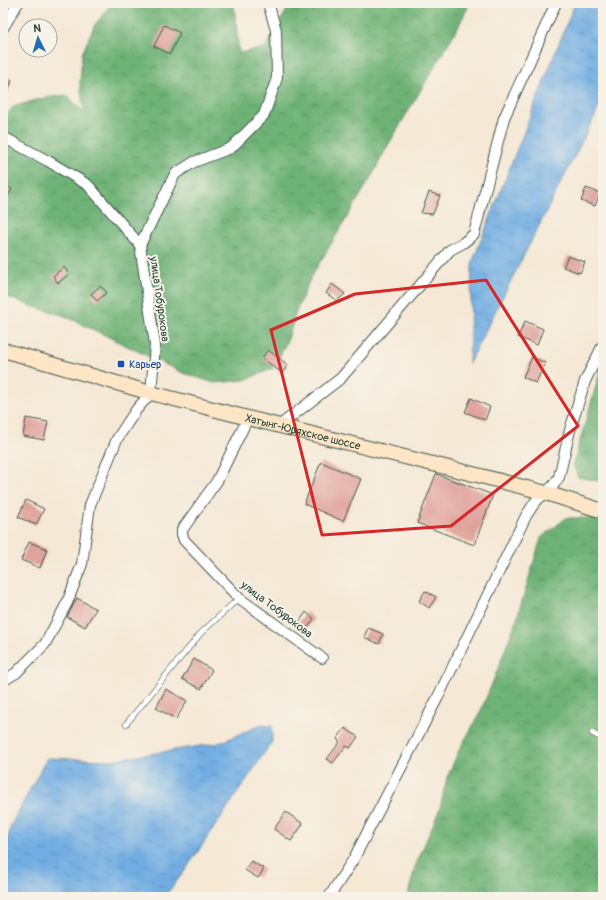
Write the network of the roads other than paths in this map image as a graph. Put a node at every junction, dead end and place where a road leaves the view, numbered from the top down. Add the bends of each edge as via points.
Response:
1 (18, 3) edge
2 (268, 3) edge
3 (556, 3) edge
4 (3, 28) edge
5 (3, 137) edge
6 (140, 245) junction
7 (603, 345) edge
8 (3, 350) edge
9 (151, 393) junction
10 (248, 418) junction
11 (279, 426) junction
12 (546, 493) junction
13 (603, 511) edge
14 (239, 598) junction
15 (322, 658) dead end
16 (3, 681) edge
17 (126, 724) dead end
18 (592, 733) dead end
19 (603, 739) edge
20 (330, 897) edge

1 - 4 street
2 - 6 street via 276,30 277,78 264,115 231,148 194,162 176,174
3 - 11 street via 504,118 474,234 450,250 340,378
5 - 6 street, улица Тобурокова via 88,185
6 - 9 street, улица Тобурокова via 155,345
7 - 12 street via 585,381 559,477
8 - 9 street, Хатынг-Юряхское шоссе
9 - 10 street, Хатынг-Юряхское шоссе
9 - 16 street via 117,439 90,505 82,564 67,604 45,644 16,673
10 - 11 street, Хатынг-Юряхское шоссе
10 - 14 street, улица Тобурокова via 217,481 182,530 184,540
11 - 12 street, Хатынг-Юряхское шоссе
12 - 13 street, Хатынг-Юряхское шоссе
12 - 20 street via 535,502 526,516 438,697 353,860
14 - 15 street, улица Тобурокова
14 - 17 lane via 201,633
18 - 19 lane

